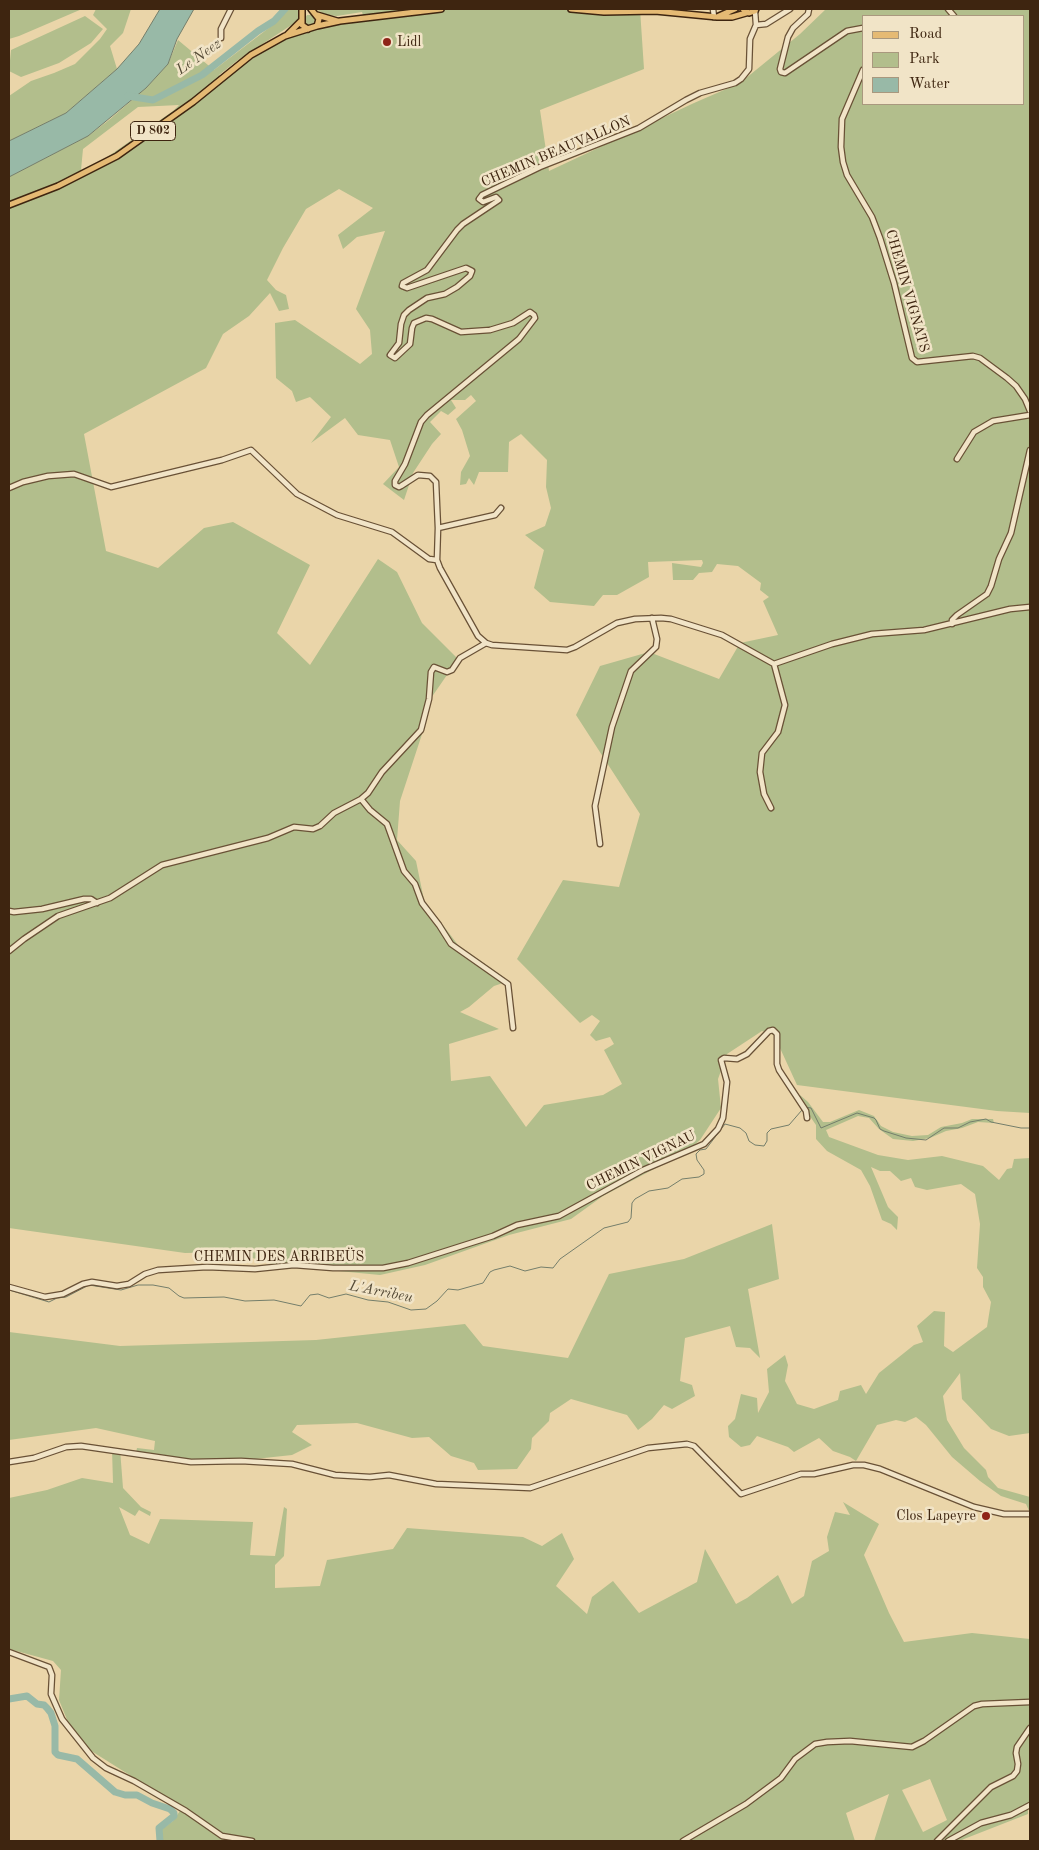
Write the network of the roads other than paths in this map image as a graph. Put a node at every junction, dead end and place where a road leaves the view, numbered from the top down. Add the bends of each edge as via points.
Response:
1 (231, 9) edge
2 (302, 9) edge
3 (441, 9) edge
4 (571, 9) edge
5 (713, 9) edge
6 (735, 9) edge
7 (790, 9) edge
8 (809, 9) edge
9 (756, 10) edge
10 (314, 12) edge
11 (746, 12) edge
12 (715, 17) junction
13 (302, 18) junction
14 (340, 21) junction
15 (756, 24) junction
16 (316, 26) junction
17 (862, 28) edge
18 (308, 29) junction
19 (285, 36) junction
20 (221, 38) dead end
21 (862, 72) edge
22 (9, 205) edge
23 (1030, 411) edge
24 (1030, 415) edge
25 (1030, 450) edge
26 (958, 459) dead end
27 (9, 488) edge
28 (501, 508) dead end
29 (438, 528) junction
30 (437, 560) junction
31 (1030, 607) edge
32 (652, 618) junction
33 (952, 624) junction
34 (486, 643) junction
35 (774, 664) junction
36 (361, 799) junction
37 (771, 808) dead end
38 (600, 844) dead end
39 (97, 903) junction
40 (9, 910) edge
41 (9, 951) edge
42 (514, 1028) dead end
43 (807, 1118) dead end
44 (408, 1263) joint
45 (9, 1286) edge
46 (9, 1462) edge
47 (1030, 1514) edge
48 (9, 1652) edge
49 (1030, 1702) edge
50 (1030, 1728) edge
51 (1030, 1805) edge
52 (252, 1841) edge
53 (683, 1841) edge
54 (937, 1841) edge
55 (948, 1841) edge

1 - 20 street via 221,29
2 - 13 main road
3 - 14 main road
4 - 12 main road via 655,11
5 - 12 street
6 - 12 main road
7 - 15 street via 766,24
8 - 17 street via 788,37 781,72 785,73 848,31
9 - 11 main road
9 - 15 street, CHEMIN BEAUVALLON
10 - 13 main road
10 - 14 main road
10 - 16 main road
11 - 12 main road via 732,17
11 - 15 street
13 - 18 main road
13 - 19 main road, D 802
14 - 16 main road
15 - 29 street, CHEMIN BEAUVALLON via 750,38 749,69 742,79 693,97 639,128 540,167 482,195 478,199 483,202 496,197 499,200 462,224 427,270 403,283 402,286 407,288 466,268 472,270 457,287 427,298 408,310 401,324 399,343 390,355 395,358 410,344 414,323 426,318 461,332 476,332 502,327 530,312 534,315 533,322 520,339 421,422 395,485 399,487 418,475 433,478 436,482
16 - 18 main road
18 - 19 main road, D 802
19 - 22 main road, D 802 via 250,55 193,102 117,156 58,186
21 - 23 street, CHEMIN VIGNATS via 842,119 843,162 880,238 912,358 918,362 980,358 1016,386
24 - 26 street via 994,421 974,432
25 - 33 street via 1011,533 991,586 987,594 957,615
27 - 30 street via 48,476 74,474 111,487 251,450 297,494 336,515 392,532 429,559
28 - 29 street via 495,515
29 - 30 street, CHEMIN BEAUVALLON
30 - 34 street via 478,636
31 - 33 street
32 - 34 street via 617,623 567,650
32 - 35 street via 671,619 722,634
32 - 38 street via 656,647 631,671 612,727 595,806
33 - 35 street via 866,636
34 - 36 street via 460,658 452,670 447,672 434,667 430,699 421,730
35 - 37 street via 785,705 778,732 762,753 760,772 764,794
36 - 39 street via 313,829 294,827 268,838 162,865
36 - 42 street via 387,824 404,871 416,884 422,904 450,944 508,984
39 - 40 street via 84,899 42,909
39 - 41 street via 58,916
43 - 44 street, CHEMIN VIGNAU via 806,1111 779,1070 777,1034 769,1031 747,1054 737,1059 721,1060 727,1082 723,1118 704,1144 643,1170 559,1216 517,1225
44 - 45 street, CHEMIN DES ARRIBEÜS via 383,1268 294,1265 255,1269 158,1270 129,1284 117,1286 92,1282 45,1297
46 - 47 street via 81,1446 191,1462 292,1464 335,1475 370,1478 389,1475 436,1484 530,1488 648,1448 687,1444 694,1446 742,1494 801,1474 864,1465 974,1507 1004,1514
48 - 52 street via 49,1668 51,1694 59,1713 93,1758 186,1811 222,1836
49 - 53 street via 974,1706 912,1747 850,1741 815,1744 794,1759 781,1778 746,1804
50 - 54 street via 1017,1747 1018,1764 1013,1776 980,1796
51 - 55 street via 1011,1815 980,1823

